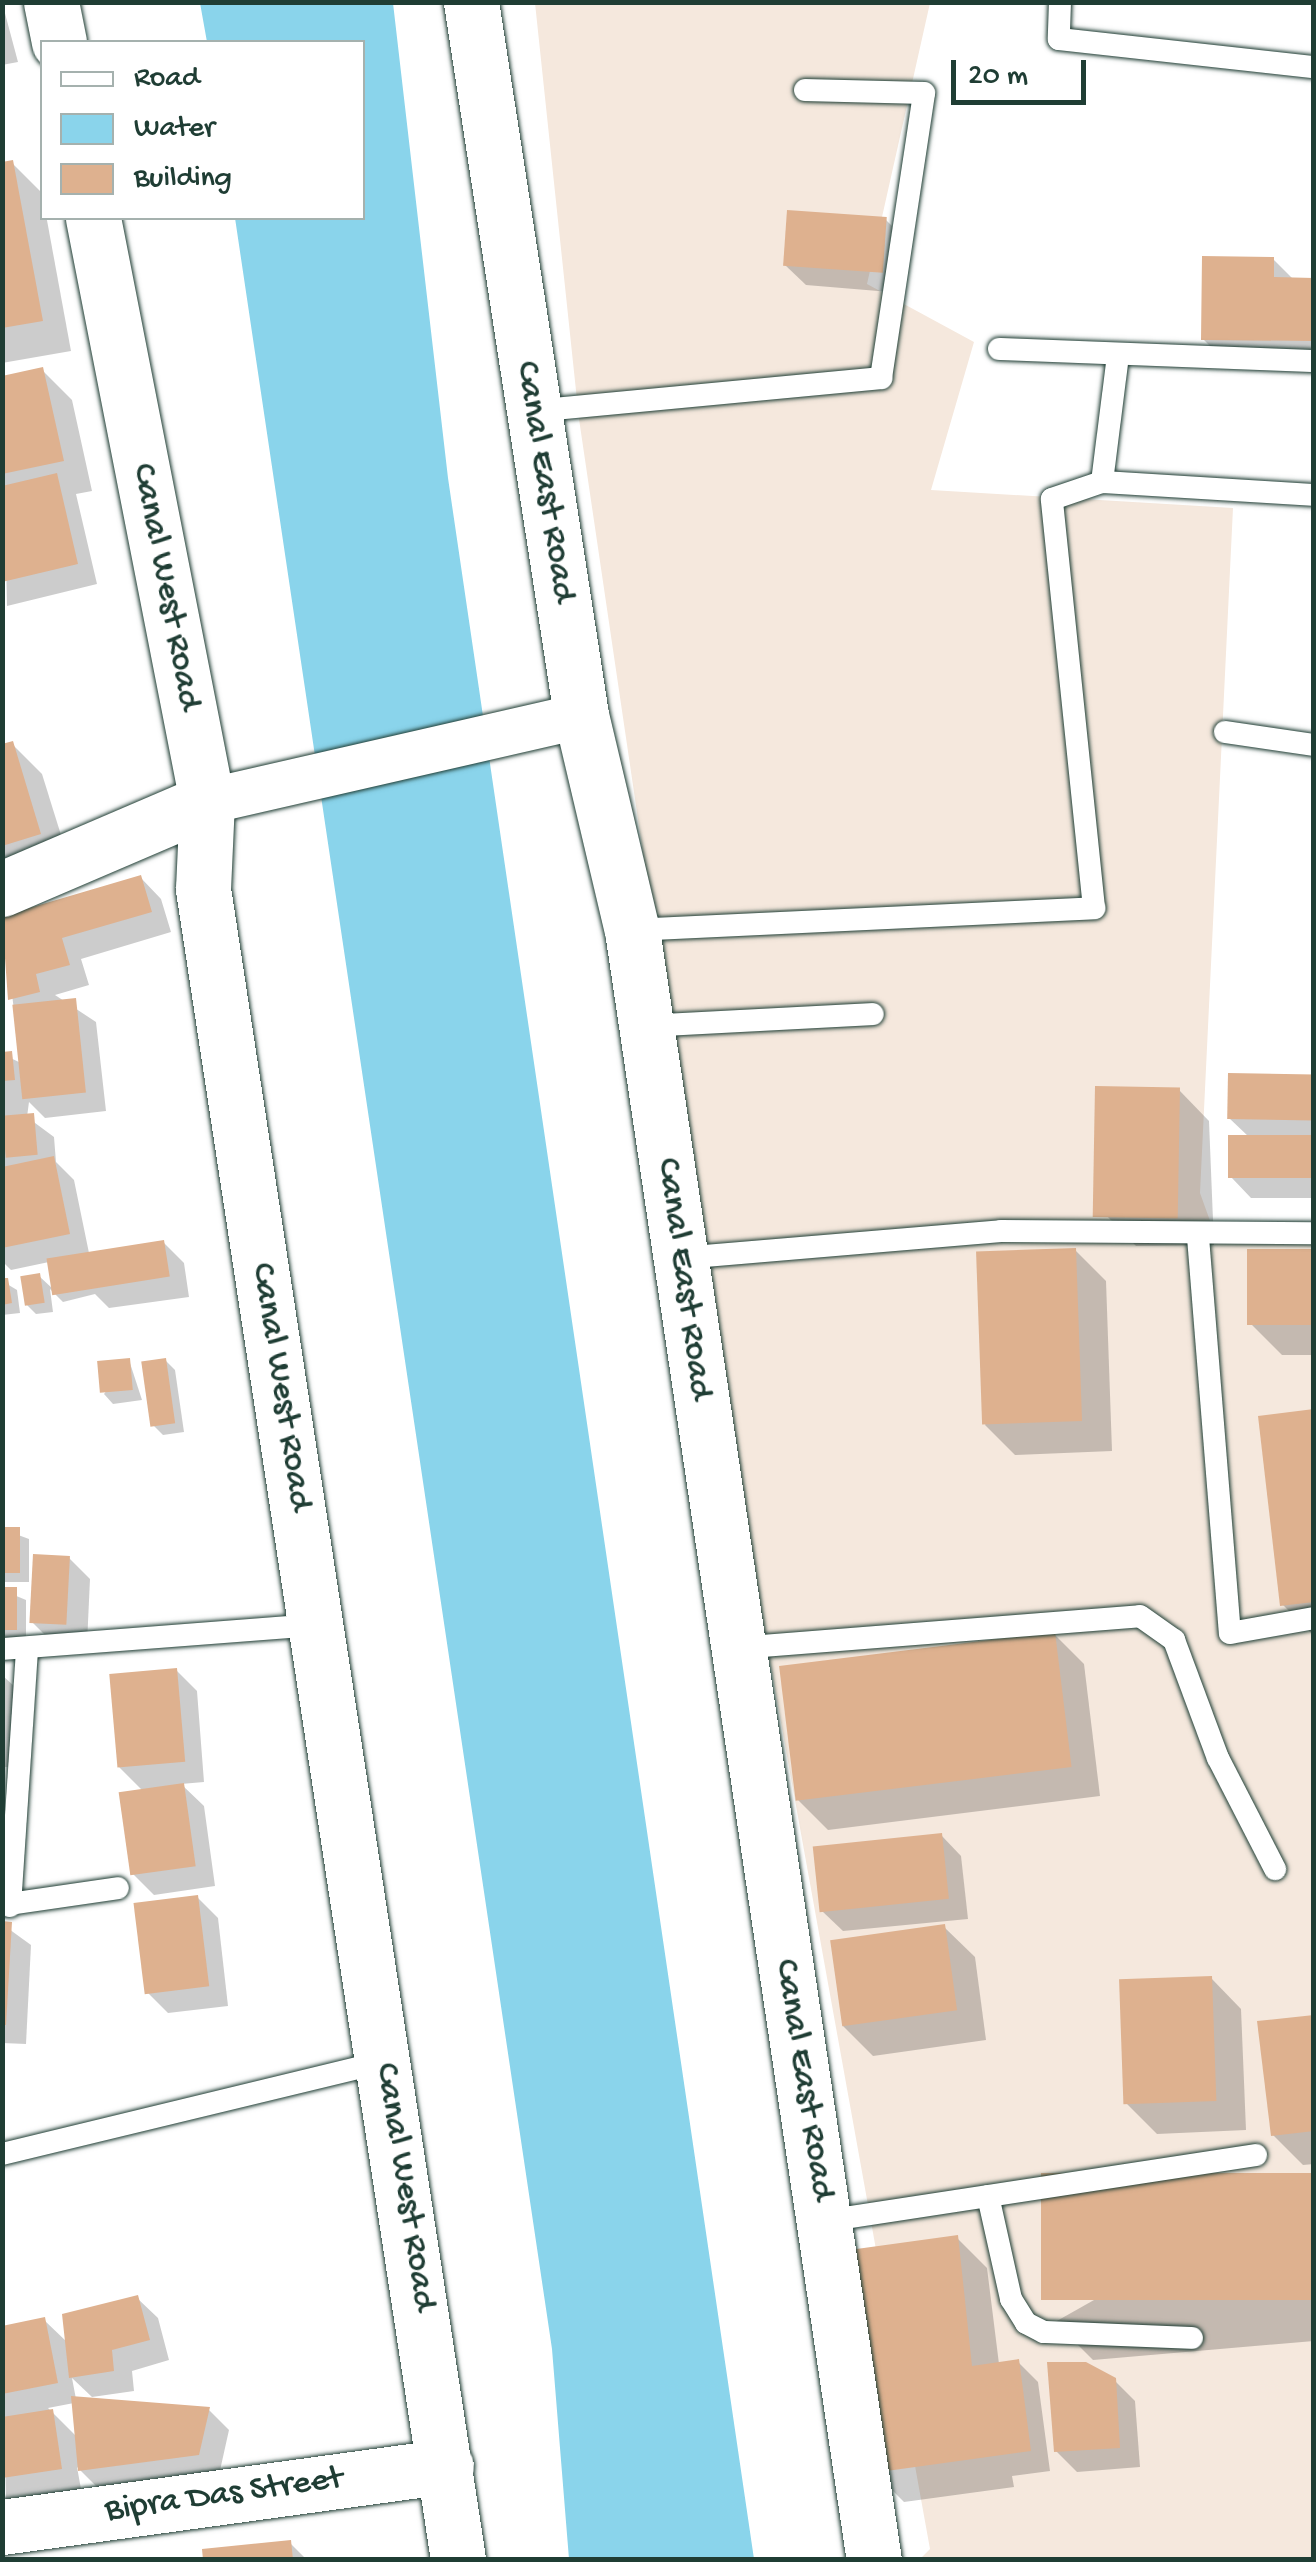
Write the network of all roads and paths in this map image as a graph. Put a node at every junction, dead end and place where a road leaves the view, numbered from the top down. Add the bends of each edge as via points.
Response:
1 (51, 2) edge
2 (471, 2) edge
3 (1060, 2) edge
4 (59, 40) edge
5 (1314, 66) edge
6 (805, 90) dead end
7 (93, 220) edge
8 (999, 349) dead end
9 (1118, 356) junction
10 (1314, 361) edge
11 (533, 411) junction
12 (1102, 482) junction
13 (1314, 495) edge
14 (580, 716) junction
15 (1225, 732) dead end
16 (1314, 745) edge
17 (232, 794) junction
18 (2, 889) edge
19 (632, 930) junction
20 (873, 1014) dead end
21 (646, 1026) junction
22 (1314, 1233) edge
23 (1198, 1237) junction
24 (681, 1258) junction
25 (1314, 1618) edge
26 (317, 1625) junction
27 (2, 1648) edge
28 (737, 1648) junction
29 (27, 1650) junction
30 (1275, 1868) dead end
31 (118, 1888) dead end
32 (6, 1905) edge
33 (385, 2061) junction
34 (2, 2154) edge
35 (1256, 2155) dead end
36 (988, 2196) junction
37 (824, 2221) junction
38 (1192, 2338) dead end
39 (446, 2466) junction
40 (2, 2527) edge
41 (458, 2560) edge
42 (874, 2560) edge

1 - 4 main road
2 - 11 main road, Canal East Road
3 - 5 lane via 1059,39
6 - 11 lane via 924,93 880,378
7 - 17 main road, Canal West Road
8 - 9 lane
9 - 10 lane
9 - 12 lane
11 - 14 main road, Canal East Road
12 - 13 lane
12 - 19 lane via 1052,499 1094,908
14 - 17 street
14 - 19 main road, Canal East Road
15 - 16 lane
17 - 18 main road
17 - 26 main road, Canal West Road via 204,889
19 - 21 main road, Canal East Road
20 - 21 lane
21 - 24 main road, Canal East Road
22 - 23 lane
23 - 24 lane via 1000,1230
23 - 25 lane via 1230,1633
24 - 28 main road, Canal East Road
26 - 29 lane
26 - 33 main road, Canal West Road
27 - 29 lane
28 - 30 lane via 1140,1616 1174,1640 1218,1758
28 - 37 main road, Canal East Road
29 - 32 lane
31 - 32 lane
33 - 34 lane
33 - 39 main road, Canal West Road
35 - 36 lane
36 - 37 lane
36 - 38 lane via 1011,2299 1026,2323 1044,2332
37 - 42 main road, Canal East Road
39 - 40 main road, Bipra Das Street
39 - 41 main road, Canal West Road

